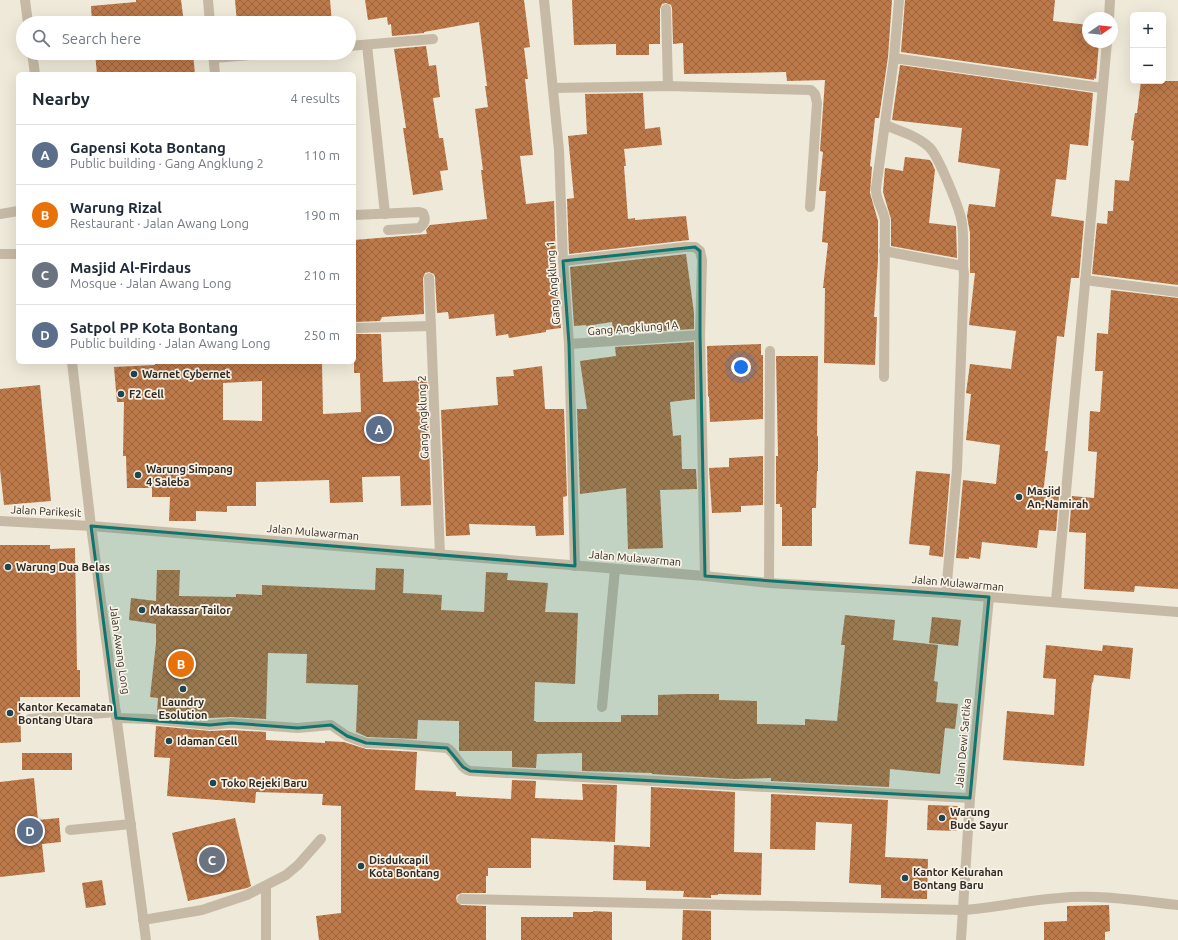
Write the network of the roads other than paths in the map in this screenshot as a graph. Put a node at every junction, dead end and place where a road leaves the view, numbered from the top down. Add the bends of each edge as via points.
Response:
1 (25, 0) edge
2 (208, 0) edge
3 (544, 0) edge
4 (899, 0) edge
5 (1110, 0) edge
6 (666, 9) dead end
7 (1109, 12) edge
8 (27, 16) edge
9 (209, 16) edge
10 (433, 39) dead end
11 (367, 45) junction
12 (356, 46) edge
13 (1105, 48) edge
14 (894, 58) junction
15 (33, 60) edge
16 (214, 60) edge
17 (35, 72) edge
18 (216, 72) edge
19 (668, 86) junction
20 (553, 88) junction
21 (1102, 88) junction
22 (885, 125) junction
23 (810, 207) dead end
24 (16, 211) edge
25 (0, 214) edge
26 (385, 214) junction
27 (356, 215) edge
28 (388, 230) dead end
29 (884, 251) junction
30 (0, 254) edge
31 (16, 254) edge
32 (563, 261) junction
33 (963, 266) junction
34 (429, 278) dead end
35 (1085, 280) junction
36 (1178, 292) edge
37 (431, 326) junction
38 (356, 328) edge
39 (700, 335) junction
40 (569, 344) junction
41 (770, 351) dead end
42 (72, 364) edge
43 (884, 377) dead end
44 (0, 521) edge
45 (91, 526) junction
46 (440, 555) junction
47 (574, 566) junction
48 (615, 569) junction
49 (705, 576) junction
50 (769, 583) junction
51 (946, 593) junction
52 (989, 597) junction
53 (1056, 602) junction
54 (1178, 612) edge
55 (602, 707) dead end
56 (116, 715) junction
57 (30, 719) dead end
58 (970, 798) junction
59 (131, 824) junction
60 (70, 830) dead end
61 (321, 839) dead end
62 (266, 886) junction
63 (462, 899) dead end
64 (1178, 905) edge
65 (963, 910) junction
66 (143, 920) junction
67 (146, 940) edge
68 (266, 940) edge
69 (961, 940) edge

1 - 8 street
2 - 9 street
3 - 20 street, Gang Angklung 1
4 - 14 street
5 - 7 street
6 - 19 street
10 - 11 street
11 - 12 street
11 - 26 street
13 - 21 street
14 - 21 street
14 - 22 street
15 - 17 street
16 - 18 street
19 - 20 street
19 - 23 street via 811,90 817,103
20 - 32 street, Gang Angklung 1 via 559,150
21 - 35 street
22 - 29 street via 876,196 884,212
22 - 33 street via 919,139 933,153 962,222
24 - 25 street
26 - 27 street
26 - 28 street via 419,212 424,216 423,225 419,228
29 - 33 street
29 - 43 street
30 - 31 street
32 - 39 street via 695,247 700,251 702,260
32 - 40 street, Gang Angklung 1
33 - 51 street via 957,469
34 - 37 street, Gang Angklung 2
35 - 36 street
35 - 53 street
37 - 38 street
37 - 46 street, Gang Angklung 2
39 - 40 street, Gang Angklung 1A
39 - 49 street
40 - 47 street, Gang Angklung 1
41 - 50 street
42 - 45 street, Jalan Awang Long
44 - 45 street, Jalan Parikesit
45 - 46 street, Jalan Mulawarman
45 - 56 street, Jalan Awang Long
46 - 47 street, Jalan Mulawarman
47 - 48 street, Jalan Mulawarman
48 - 49 street, Jalan Mulawarman
48 - 55 street
49 - 50 street, Jalan Mulawarman
50 - 51 street, Jalan Mulawarman
51 - 52 street, Jalan Mulawarman
52 - 53 street, Jalan Mulawarman
52 - 58 street, Jalan Dewi Sartika
53 - 54 street, Jalan Mulawarman
56 - 57 street
56 - 58 street via 210,725 230,723 298,728 331,725 347,736 366,743 447,748 452,751 462,767 470,771
56 - 59 street, Jalan Awang Long
58 - 65 street, Jalan Dewi Sartika
59 - 60 street
59 - 66 street, Jalan Awang Long
61 - 62 street via 298,865
62 - 66 street via 202,910
62 - 68 street
63 - 65 street
64 - 65 street via 1088,897
65 - 69 street, Jalan Dewi Sartika
66 - 67 street, Jalan Awang Long

